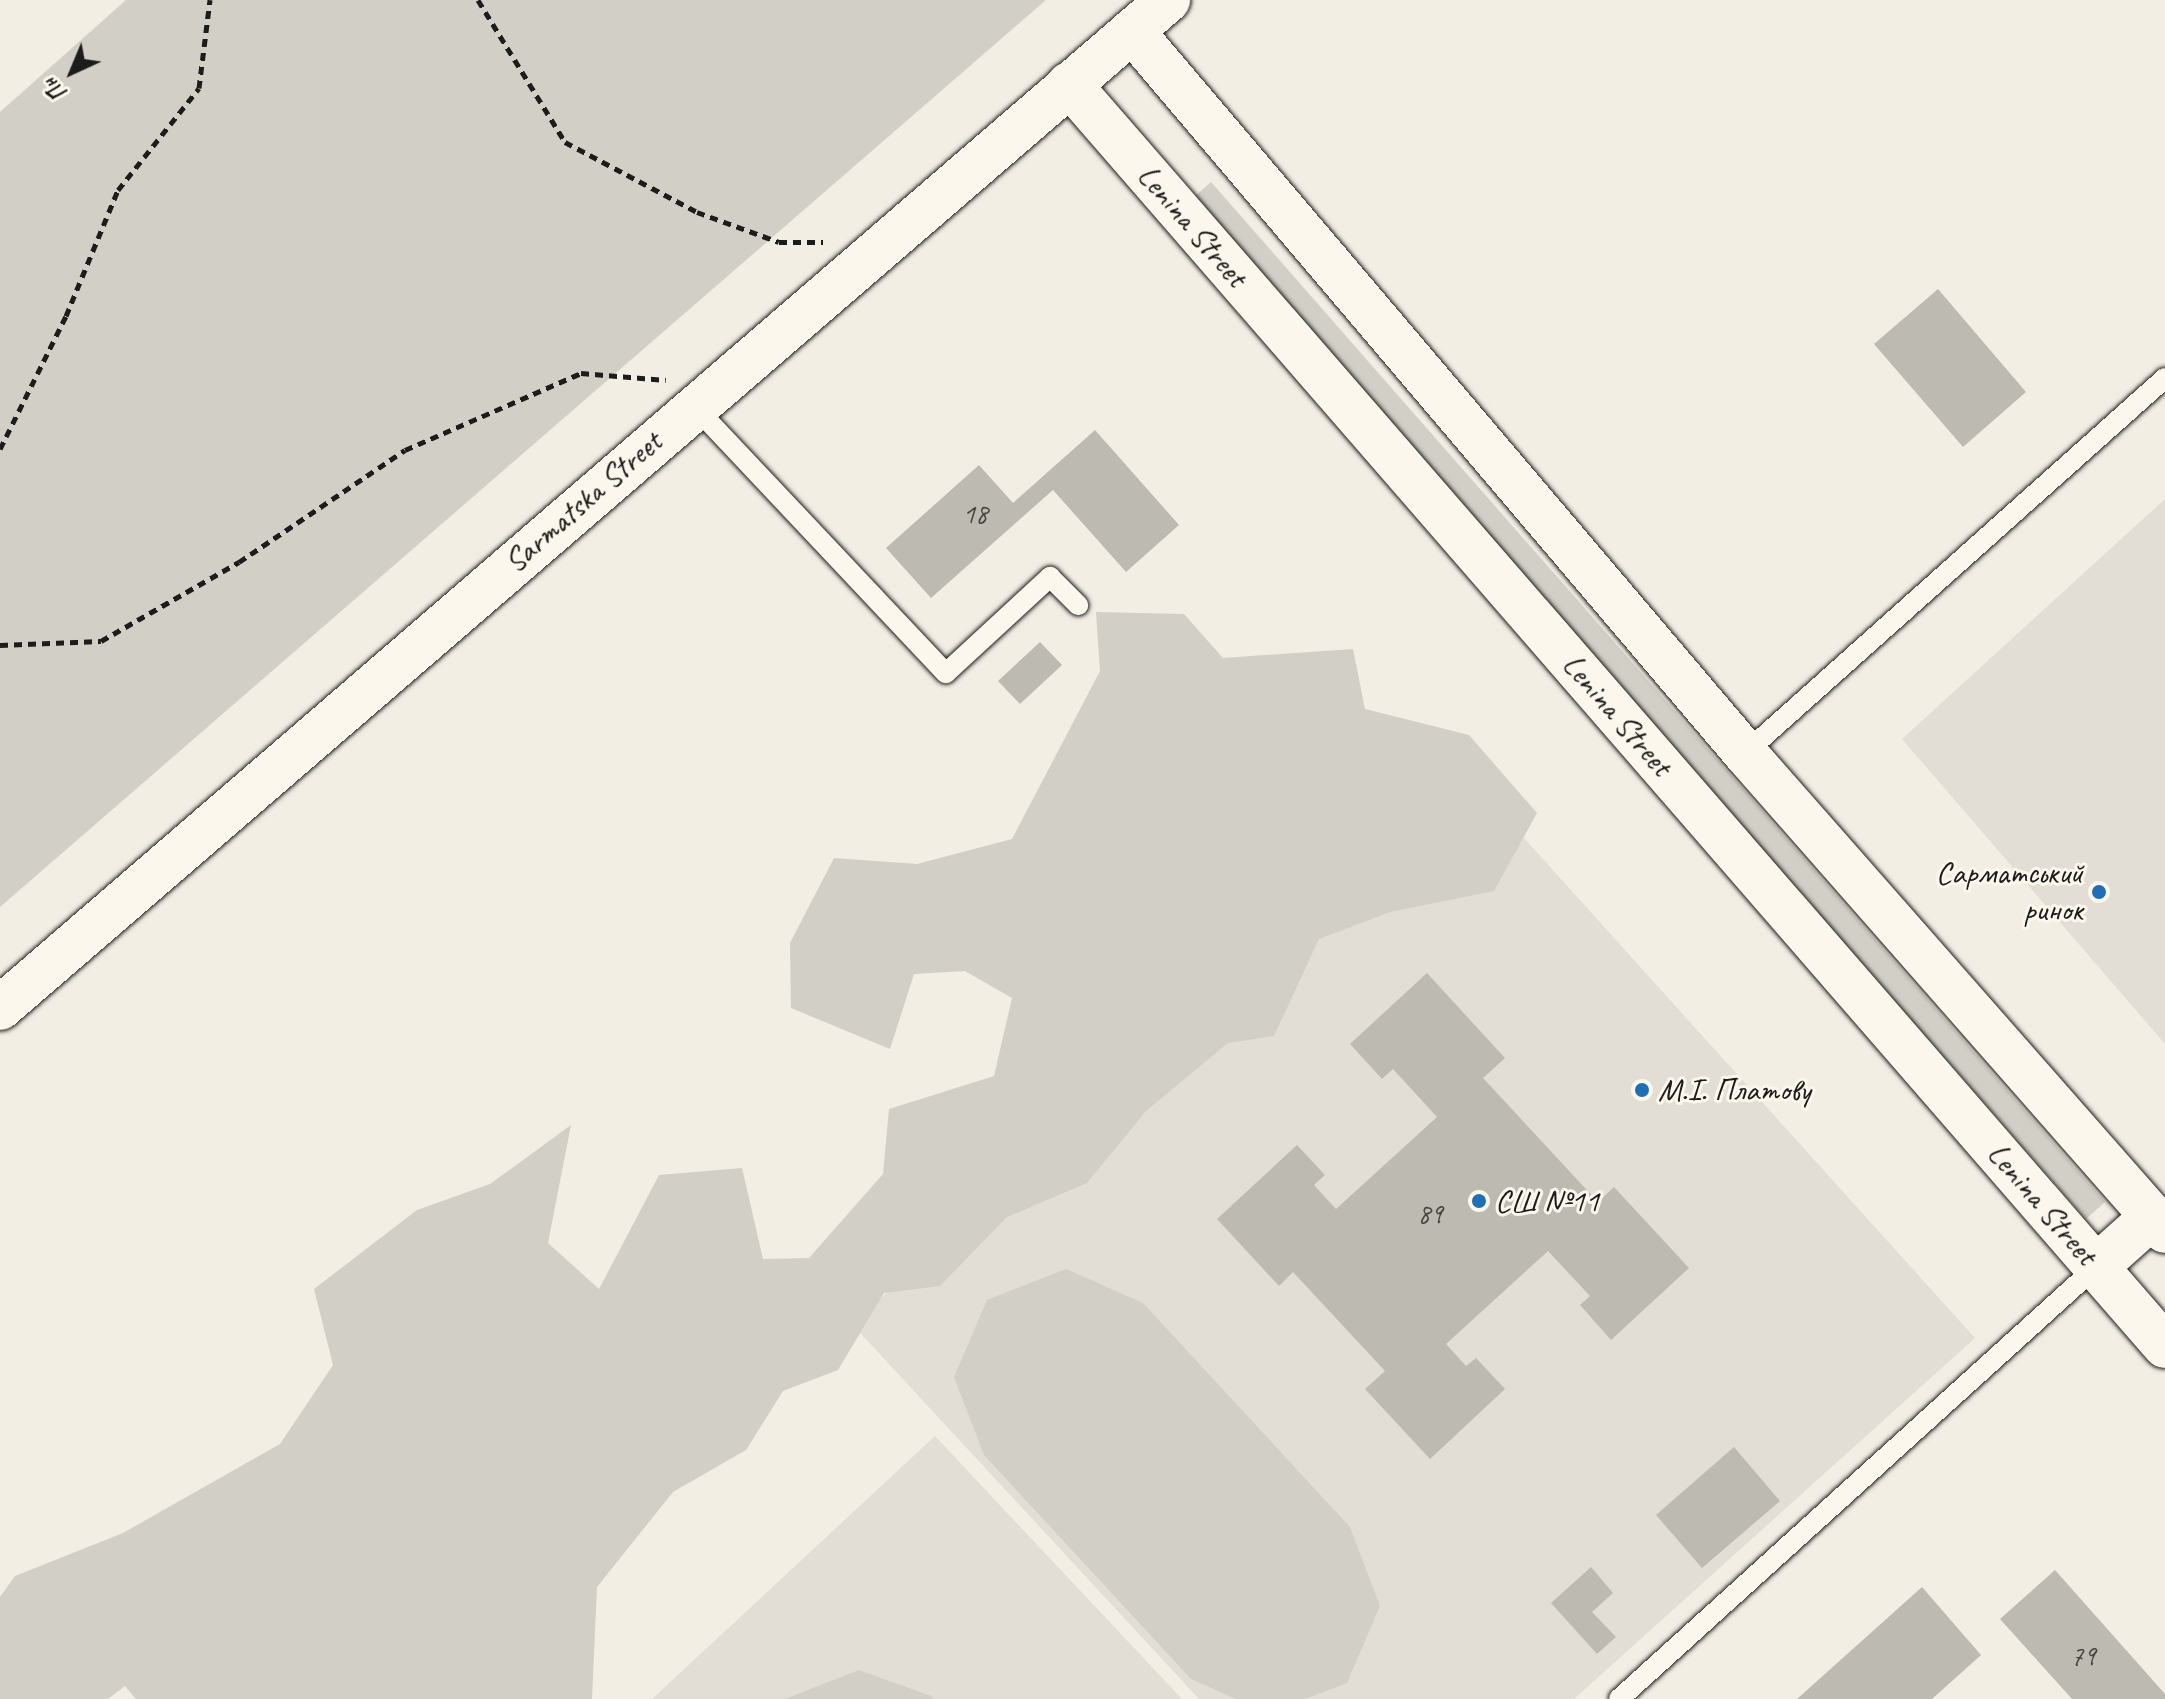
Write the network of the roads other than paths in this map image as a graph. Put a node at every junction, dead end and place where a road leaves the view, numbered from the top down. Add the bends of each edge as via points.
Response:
1 (1168, 0) edge
2 (1132, 31) junction
3 (1069, 84) junction
4 (2165, 378) edge
5 (706, 395) junction
6 (1078, 605) dead end
7 (1745, 753) junction
8 (0, 1008) edge
9 (2161, 1218) edge
10 (2096, 1267) junction
11 (2165, 1346) edge
12 (1619, 1699) edge

1 - 2 street, Sarmatska Street
2 - 3 street, Sarmatska Street
2 - 7 street
3 - 5 street, Sarmatska Street
3 - 10 street, Lenina Street
4 - 7 lane
5 - 6 lane via 946,673 1050,577
5 - 8 street, Sarmatska Street
7 - 9 street
9 - 10 street
10 - 11 street, Lenina Street
10 - 12 lane

